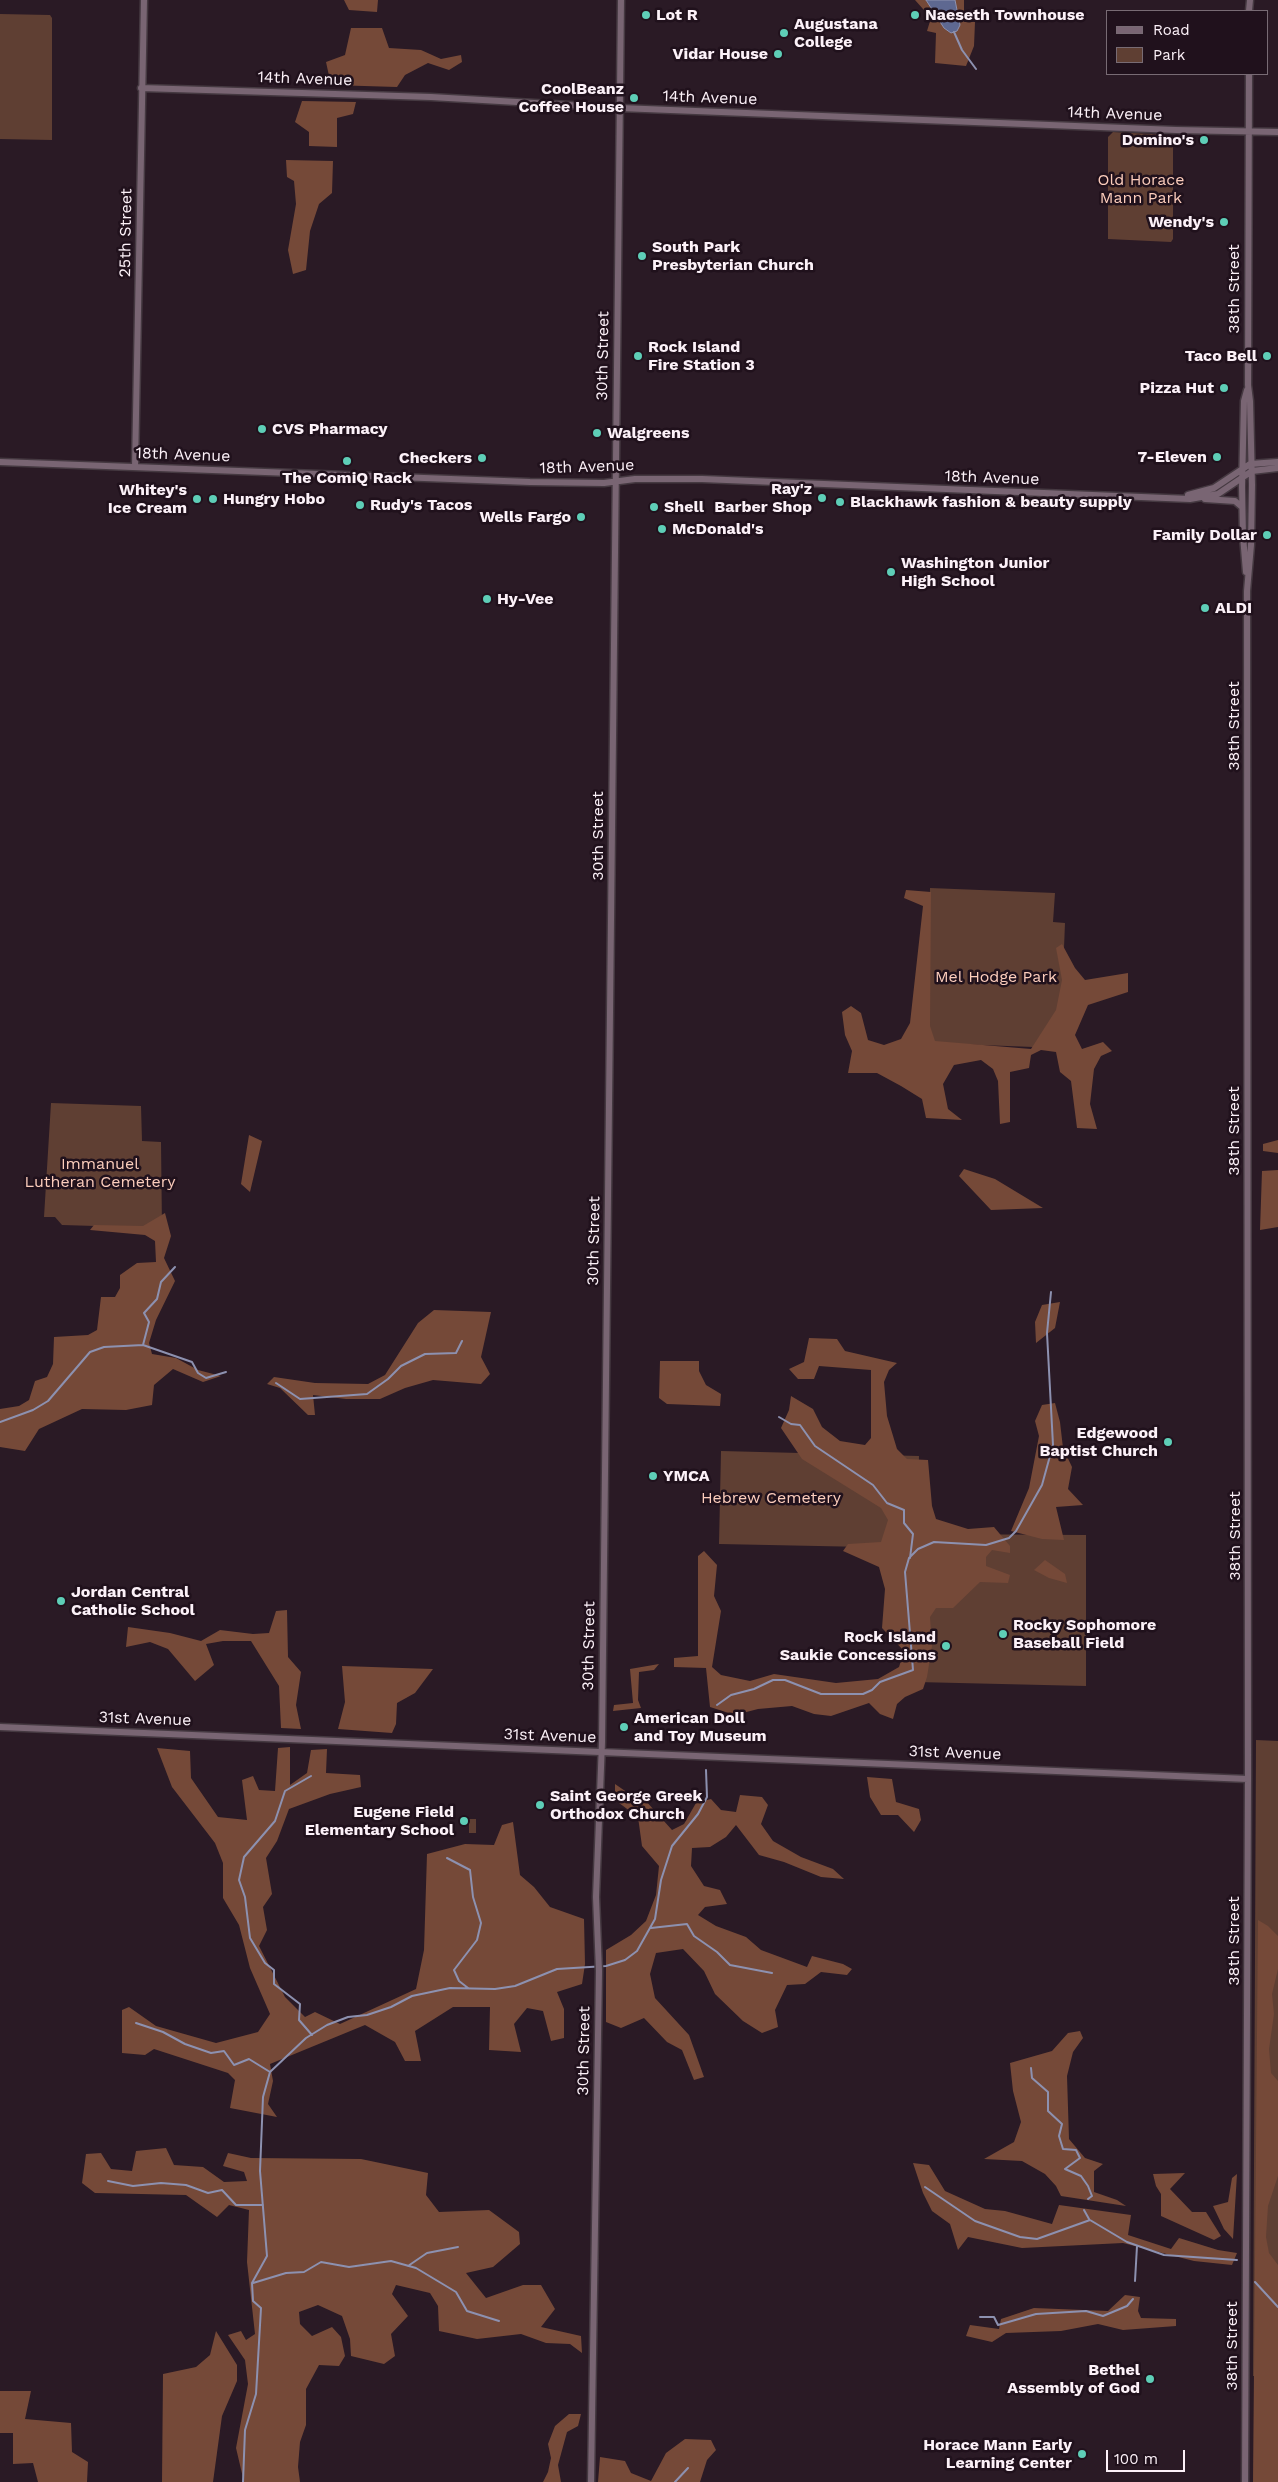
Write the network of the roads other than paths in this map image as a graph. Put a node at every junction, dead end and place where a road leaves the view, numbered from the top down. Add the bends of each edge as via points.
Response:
1 (144, 0) edge
2 (621, 0) edge
3 (1249, 75) edge
4 (141, 88) junction
5 (620, 108) junction
6 (1249, 131) junction
7 (1278, 132) edge
8 (1248, 385) junction
9 (0, 462) edge
10 (1278, 462) edge
11 (135, 467) junction
12 (1243, 467) junction
13 (1252, 467) junction
14 (1278, 468) edge
15 (1243, 476) junction
16 (615, 482) junction
17 (1174, 498) junction
18 (1201, 498) junction
19 (1242, 508) junction
20 (1247, 591) junction
21 (0, 1727) edge
22 (601, 1752) junction
23 (1248, 1779) junction
24 (591, 2482) edge
25 (1245, 2482) edge

1 - 4 street, 25th Street
2 - 5 street, 30th Street
3 - 6 street, 38th Street
4 - 5 street, 14th Avenue via 431,97
4 - 11 street, 25th Street
5 - 6 street, 14th Avenue
5 - 16 street, 30th Street
6 - 7 street, 14th Avenue
6 - 8 street, 38th Street
8 - 12 street, 38th Street via 1244,401
8 - 13 street, 38th Street
9 - 11 street, 18th Avenue
10 - 13 street, 18th Avenue
11 - 16 street, 18th Avenue via 520,482
12 - 13 street, 18th Avenue
12 - 15 street, 38th Street
12 - 17 street, 18th Avenue via 1206,492
13 - 14 street, 18th Avenue
13 - 15 street, 18th Avenue
13 - 20 street, 38th Street
15 - 18 street, 18th Avenue via 1218,494
15 - 19 street, 38th Street
16 - 17 street, 18th Avenue via 710,479
16 - 22 street, 30th Street
17 - 18 street, 18th Avenue
18 - 19 street via 1235,501
19 - 20 street, 38th Street
20 - 23 street, 38th Street
21 - 22 street, 31st Avenue
22 - 23 street, 31st Avenue
22 - 24 street, 30th Street via 596,1897 599,1971
23 - 25 street, 38th Street

